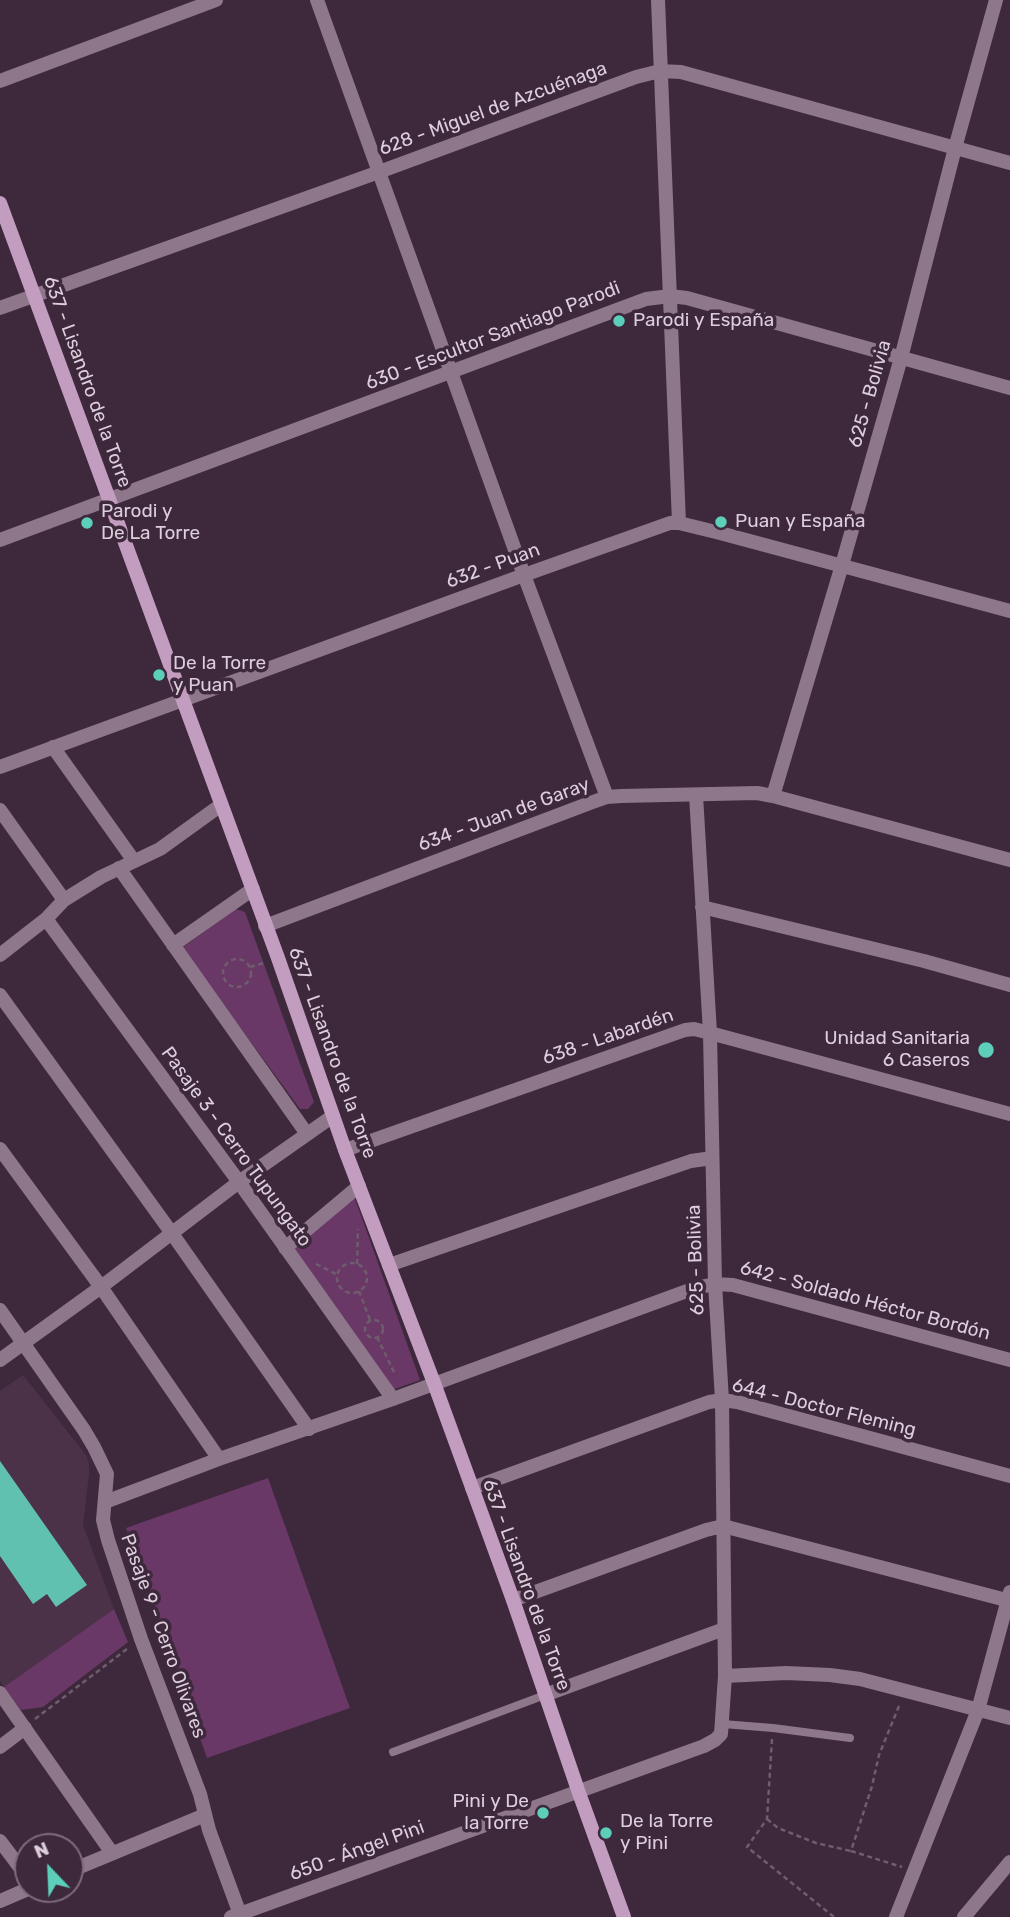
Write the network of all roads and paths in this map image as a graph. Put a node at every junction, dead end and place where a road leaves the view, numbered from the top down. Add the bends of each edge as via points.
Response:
1 (216, 0) edge
2 (317, 0) edge
3 (658, 0) edge
4 (996, 0) edge
5 (660, 71) junction
6 (0, 81) edge
7 (955, 148) junction
8 (1010, 163) edge
9 (379, 172) junction
10 (0, 202) edge
11 (34, 296) junction
12 (670, 296) junction
13 (0, 308) edge
14 (901, 358) junction
15 (451, 373) junction
16 (1010, 388) edge
17 (110, 500) junction
18 (679, 523) junction
19 (0, 540) edge
20 (842, 565) junction
21 (524, 575) junction
22 (1010, 611) edge
23 (182, 699) junction
24 (54, 747) junction
25 (0, 767) edge
26 (696, 795) junction
27 (774, 796) junction
28 (607, 797) junction
29 (221, 805) junction
30 (0, 810) edge
31 (1010, 860) edge
32 (134, 861) junction
33 (119, 868) junction
34 (253, 889) junction
35 (64, 900) junction
36 (702, 907) junction
37 (47, 919) junction
38 (265, 926) junction
39 (173, 945) junction
40 (0, 955) edge
41 (246, 962) joint
42 (1010, 985) edge
43 (0, 995) edge
44 (710, 1033) junction
45 (1010, 1114) edge
46 (333, 1116) junction
47 (307, 1134) junction
48 (0, 1149) edge
49 (345, 1150) junction
50 (712, 1158) junction
51 (239, 1182) junction
52 (359, 1186) junction
53 (171, 1233) junction
54 (285, 1248) junction
55 (389, 1265) junction
56 (715, 1284) junction
57 (101, 1287) junction
58 (359, 1291) junction
59 (0, 1310) edge
60 (370, 1320) junction
61 (377, 1337) junction
62 (23, 1344) junction
63 (0, 1360) edge
64 (1010, 1360) edge
65 (434, 1383) junction
66 (399, 1396) junction
67 (722, 1400) junction
68 (309, 1429) junction
69 (219, 1459) junction
70 (1010, 1476) edge
71 (472, 1488) junction
72 (105, 1502) junction
73 (723, 1526) junction
74 (1009, 1597) edge
75 (513, 1600) junction
76 (724, 1629) junction
77 (141, 1639) junction
78 (724, 1676) junction
79 (906, 1690) junction
80 (0, 1693) edge
81 (545, 1695) junction
82 (978, 1710) junction
83 (1010, 1718) edge
84 (723, 1724) junction
85 (24, 1728) junction
86 (773, 1728) junction
87 (850, 1738) dead end
88 (0, 1747) edge
89 (393, 1752) dead end
90 (579, 1793) junction
91 (205, 1815) junction
92 (767, 1819) junction
93 (0, 1841) edge
94 (850, 1851) junction
95 (112, 1853) junction
96 (14, 1860) edge
97 (1010, 1862) edge
98 (84, 1865) edge
99 (914, 1870) junction
100 (237, 1916) edge
101 (624, 1917) edge
102 (834, 1917) edge
103 (896, 1917) edge
104 (964, 1917) edge

1 - 6 street
2 - 9 street
3 - 5 street
4 - 7 street, 625 - Bolivia
5 - 7 street, 628 - Miguel de Azcuénaga via 681,72
5 - 9 street, 628 - Miguel de Azcuénaga
5 - 12 street
7 - 8 street, 628 - Miguel de Azcuénaga
7 - 14 street, 625 - Bolivia
9 - 11 street, 628 - Miguel de Azcuénaga
9 - 15 street
10 - 11 street, 637 - Lisandro de la Torre
11 - 13 street, 628 - Miguel de Azcuénaga
11 - 17 street, 637 - Lisandro de la Torre
12 - 14 street, 630 - Escultor Santiago Parodi
12 - 15 street, 630 - Escultor Santiago Parodi via 646,299
12 - 18 street
14 - 16 street, 630 - Escultor Santiago Parodi
14 - 20 street, 625 - Bolivia
15 - 17 street, 630 - Escultor Santiago Parodi
15 - 21 street
17 - 19 street, 630 - Escultor Santiago Parodi
17 - 23 street, 637 - Lisandro de la Torre
18 - 20 street, 632 - Puan
18 - 21 street, 632 - Puan
20 - 22 street, 632 - Puan
20 - 27 street, 625 - Bolivia
21 - 23 street, 632 - Puan
21 - 28 street
23 - 24 street, 632 - Puan
23 - 29 street, 637 - Lisandro de la Torre
24 - 25 street, 632 - Puan
24 - 32 street
26 - 27 street, 634 - Juan de Garay
26 - 28 street, 634 - Juan de Garay
26 - 36 street, 625 - Bolivia
27 - 31 street, 634 - Juan de Garay
28 - 38 street, 634 - Juan de Garay
29 - 32 street via 160,849
29 - 34 street, 637 - Lisandro de la Torre
30 - 35 street
32 - 33 street
33 - 35 street
33 - 39 street
34 - 38 street, 637 - Lisandro de la Torre
34 - 39 street
35 - 37 street
36 - 42 street
36 - 44 street, 625 - Bolivia
37 - 40 street
37 - 51 street, Pasaje 3 - Cerro Tupungato
38 - 46 street, 637 - Lisandro de la Torre
39 - 47 street
41 - 41 path via 234,959 226,964 223,973 230,985 240,987 248,982 252,973
43 - 53 street
44 - 45 street, 638 - Labardén
44 - 49 street, 638 - Labardén via 684,1030
44 - 50 street, 625 - Bolivia
46 - 47 street
46 - 49 street, 637 - Lisandro de la Torre
47 - 51 street
48 - 57 street
49 - 52 street, 637 - Lisandro de la Torre
50 - 55 street via 691,1161
50 - 56 street, 625 - Bolivia
51 - 53 street
51 - 54 street, Pasaje 3 - Cerro Tupungato
52 - 54 street
52 - 55 street, 637 - Lisandro de la Torre
53 - 57 street
53 - 68 street
54 - 66 street, Pasaje 3 - Cerro Tupungato
55 - 65 street, 637 - Lisandro de la Torre
56 - 64 street, 642 - Soldado Héctor Bordón via 733,1285
56 - 65 street, 642 - Soldado Héctor Bordón
56 - 67 street, 625 - Bolivia
57 - 62 street
57 - 69 street
58 - 58 path via 367,1274 357,1264 347,1264 338,1275 339,1284 350,1293
58 - 60 path
59 - 62 street, Pasaje 9 - Cerro Olivares
60 - 61 path via 365,1333
60 - 61 path via 383,1325
61 - 66 path
62 - 63 street
62 - 72 street, Pasaje 9 - Cerro Olivares via 102,1462 107,1474
65 - 66 street, 642 - Soldado Héctor Bordón
65 - 71 street, 637 - Lisandro de la Torre
66 - 68 street, 642 - Soldado Héctor Bordón
67 - 70 street, 644 - Doctor Fleming
67 - 71 street, 644 - Doctor Fleming
67 - 73 street, 625 - Bolivia
68 - 69 street, 642 - Soldado Héctor Bordón
69 - 72 street, 642 - Soldado Héctor Bordón
71 - 75 street, 637 - Lisandro de la Torre
72 - 77 street, Pasaje 9 - Cerro Olivares via 108,1540
73 - 74 street
73 - 75 street
73 - 76 street, 625 - Bolivia
74 - 82 street
75 - 81 street, 637 - Lisandro de la Torre
76 - 78 street, 625 - Bolivia
76 - 81 street
77 - 85 path
77 - 91 street, Pasaje 9 - Cerro Olivares
78 - 79 street via 830,1675
78 - 84 street, 625 - Bolivia
79 - 82 street
79 - 94 path via 879,1755
80 - 85 street
81 - 89 lane
81 - 90 street, 637 - Lisandro de la Torre
82 - 83 street
82 - 99 street
84 - 86 lane
84 - 90 street, 650 - Ángel Pini via 721,1734 704,1746
85 - 88 street
85 - 95 street
86 - 87 lane
86 - 92 path
90 - 100 street, 650 - Ángel Pini
90 - 101 street, 637 - Lisandro de la Torre
91 - 95 street
91 - 100 street, Pasaje 9 - Cerro Olivares
92 - 94 path via 816,1843
92 - 102 path via 747,1847
93 - 96 street
94 - 99 path
95 - 98 street
97 - 104 street
99 - 103 street

